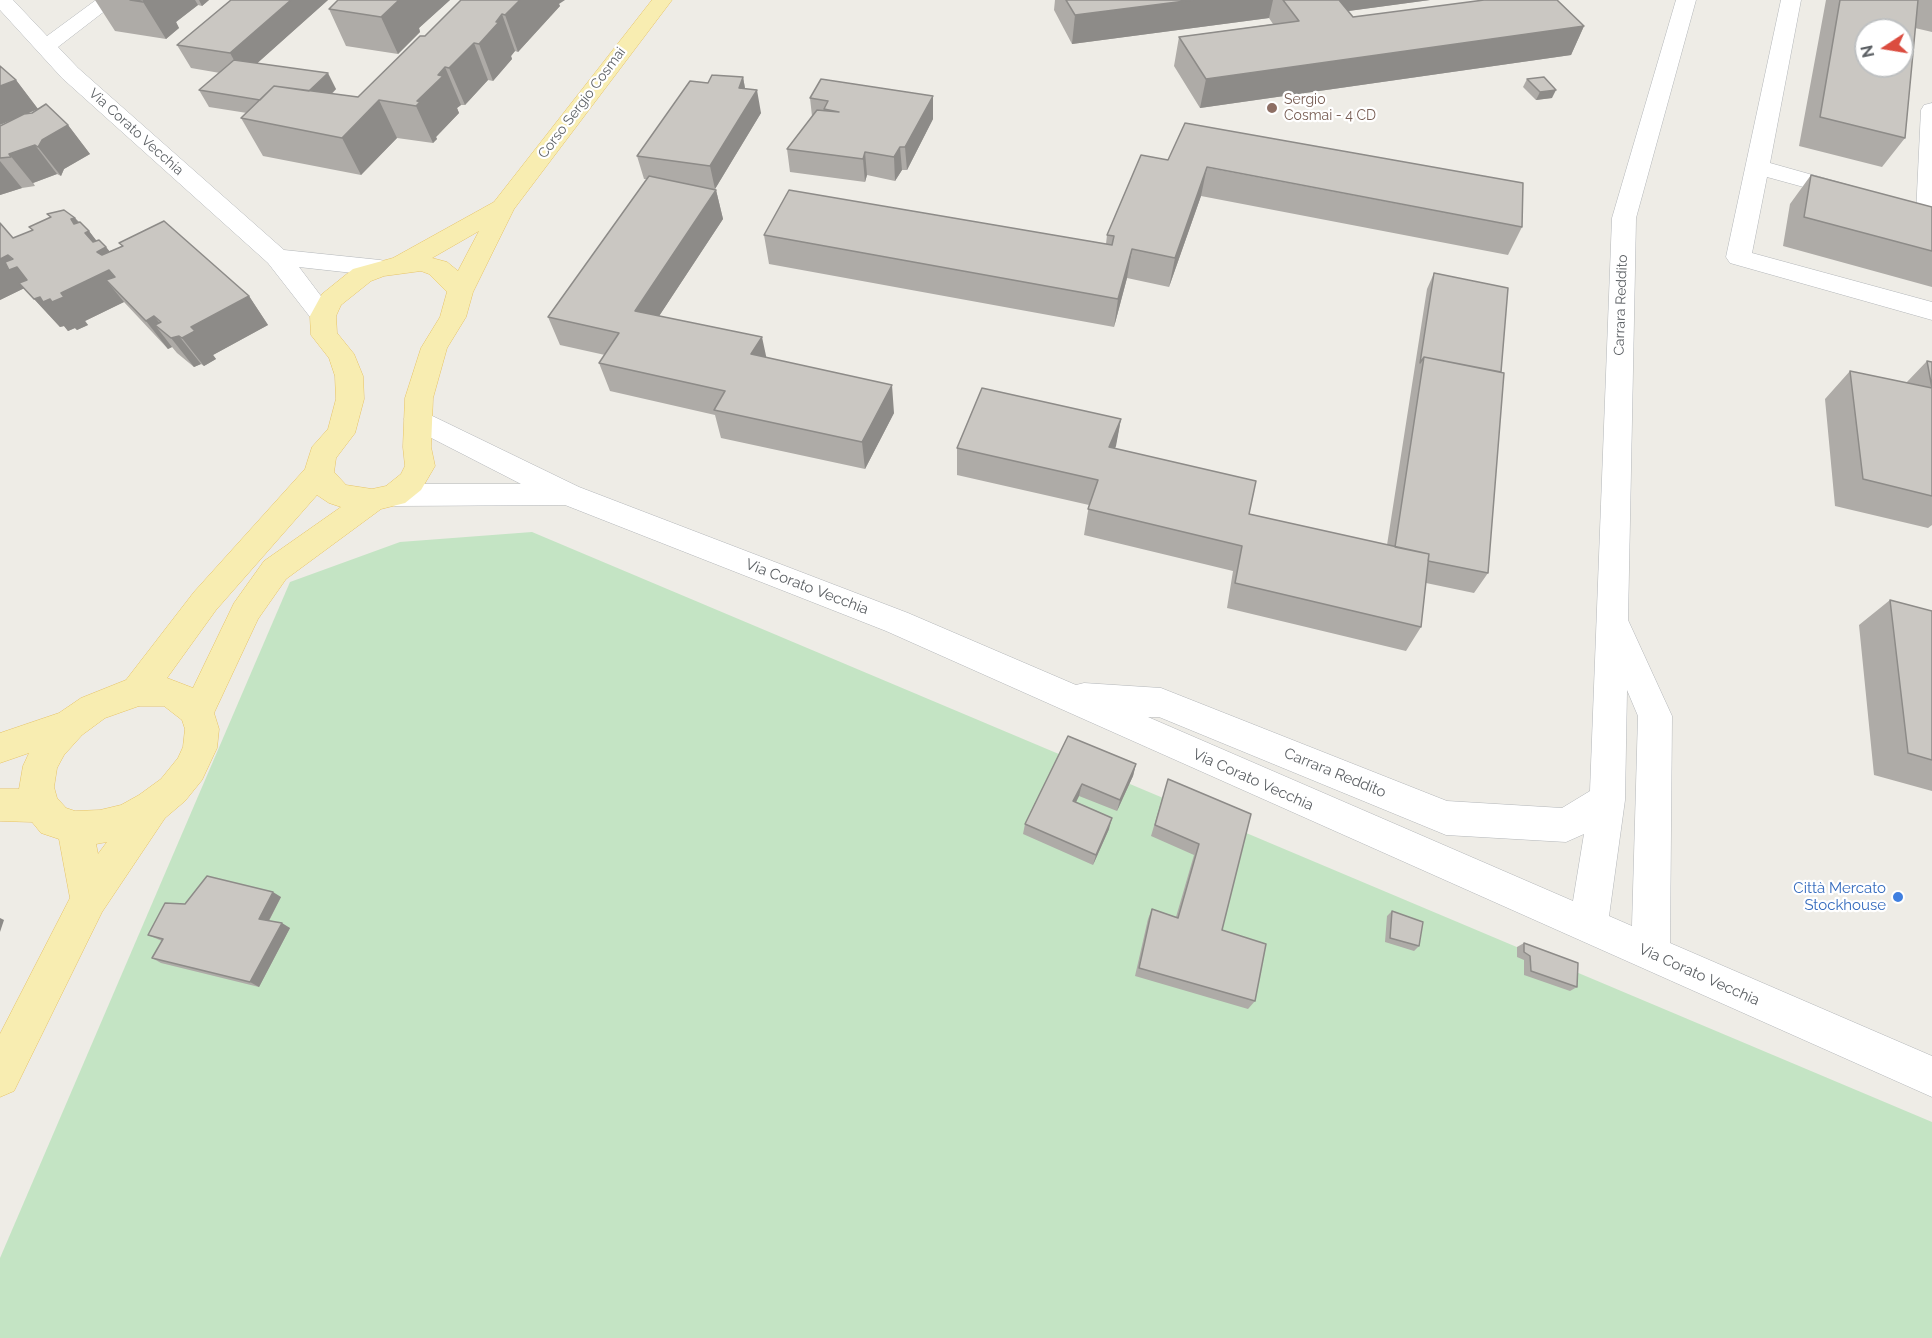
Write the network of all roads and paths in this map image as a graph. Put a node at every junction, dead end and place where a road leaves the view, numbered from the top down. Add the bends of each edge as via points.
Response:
1 (2, 0) edge
2 (109, 0) edge
3 (662, 0) edge
4 (1686, 0) edge
5 (1791, 0) edge
6 (45, 47) junction
7 (1932, 110) edge
8 (1758, 167) junction
9 (1871, 199) edge
10 (503, 207) junction
11 (1921, 213) edge
12 (277, 257) junction
13 (391, 266) junction
14 (460, 291) junction
15 (1932, 311) edge
16 (323, 316) junction
17 (418, 419) junction
18 (319, 473) junction
19 (569, 495) junction
20 (384, 498) junction
21 (1612, 619) junction
22 (136, 693) junction
23 (1061, 696) junction
24 (197, 712) junction
25 (70, 724) junction
26 (0, 748) edge
27 (1607, 800) junction
28 (0, 805) edge
29 (41, 806) junction
30 (152, 807) junction
31 (75, 828) junction
32 (89, 899) junction
33 (1588, 927) junction
34 (1651, 953) junction
35 (0, 1077) edge
36 (1932, 1077) edge

1 - 6 street, Via Corato Vecchia
2 - 6 street
3 - 10 main road, Corso Sergio Cosmai
4 - 21 street, Carrara Reddito via 1624,218
5 - 8 street
6 - 12 street, Via Corato Vecchia
7 - 11 street
8 - 9 street
8 - 15 street via 1739,257
10 - 13 main road, Corso Sergio Cosmai
10 - 14 main road, Corso Sergio Cosmai
12 - 13 street
12 - 16 street, Via Corato Vecchia
13 - 14 main road via 422,263 438,268
13 - 16 main road, Corso Sergio Cosmai via 362,275 345,287 331,300
14 - 17 main road, Corso Sergio Cosmai via 453,317 434,348 419,398
16 - 18 main road via 324,335 341,354 349,376 350,399 341,433 322,455
17 - 19 street, Via Corato Vecchia
17 - 20 main road, Corso Sergio Cosmai via 420,466 411,482
18 - 20 main road via 328,488 339,495
18 - 22 main road via 219,584
19 - 20 street, Via Corato Vecchia
19 - 23 street, Via Corato Vecchia via 897,622
20 - 24 main road, Corso Sergio Cosmai via 275,570 245,612
21 - 27 street, Carrara Reddito
21 - 34 street, Carrara Reddito via 1655,716
22 - 24 main road via 167,692
22 - 25 main road via 93,708
23 - 27 street, Carrara Reddito via 1161,703 1446,818 1566,825
23 - 33 street, Via Corato Vecchia
24 - 30 main road via 202,729 200,748 173,790
25 - 26 main road
25 - 29 main road via 52,744 40,766 36,787
27 - 33 street, Carrara Reddito
28 - 29 main road
29 - 31 main road via 54,821
30 - 31 main road via 100,828
30 - 32 main road
31 - 32 main road
32 - 35 main road
33 - 34 street, Via Corato Vecchia
34 - 36 street, Via Corato Vecchia

